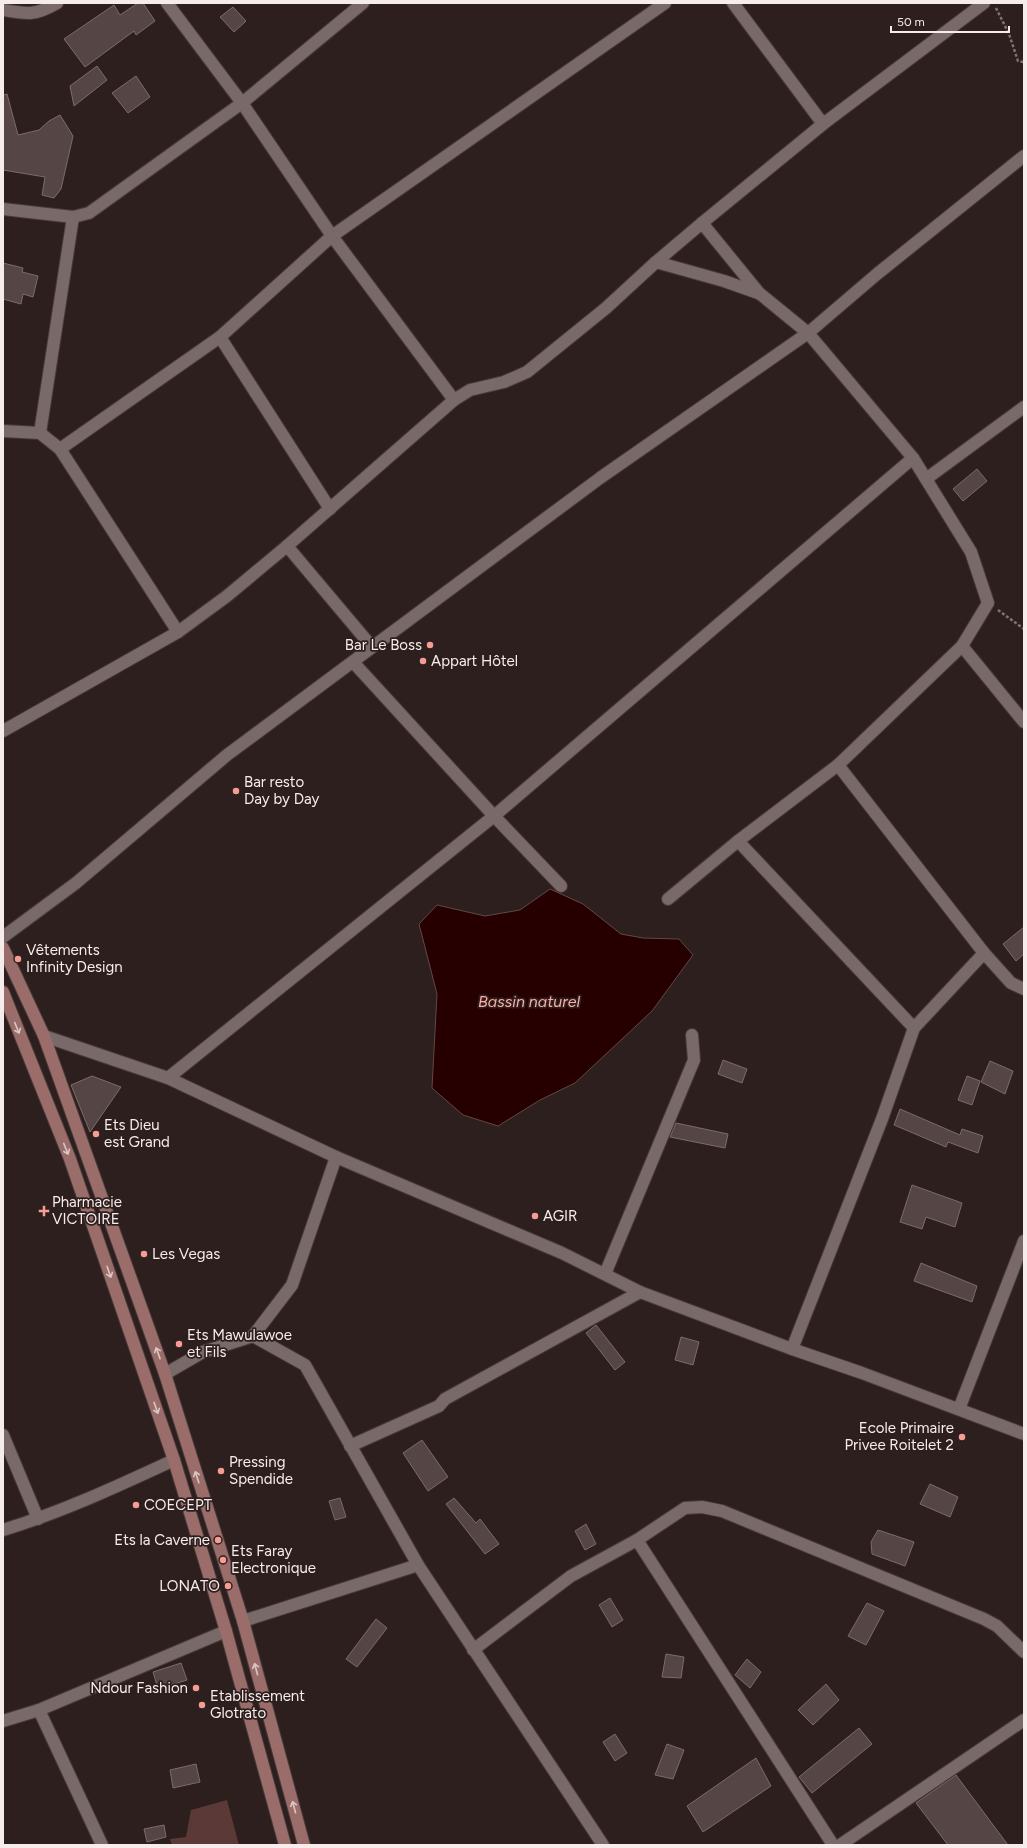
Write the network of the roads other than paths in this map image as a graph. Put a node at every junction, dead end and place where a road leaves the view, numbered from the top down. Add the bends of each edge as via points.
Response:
1 (56, 3) edge
2 (167, 3) edge
3 (363, 3) edge
4 (665, 3) edge
5 (733, 3) edge
6 (984, 3) edge
7 (3, 10) edge
8 (242, 102) junction
9 (823, 124) junction
10 (1024, 156) edge
11 (3, 209) edge
12 (73, 217) junction
13 (702, 223) junction
14 (332, 236) junction
15 (656, 262) junction
16 (759, 293) junction
17 (808, 332) junction
18 (220, 337) junction
19 (454, 400) junction
20 (1024, 408) edge
21 (3, 431) edge
22 (40, 433) junction
23 (60, 449) junction
24 (913, 458) junction
25 (926, 479) junction
26 (330, 509) junction
27 (287, 546) junction
28 (178, 632) junction
29 (962, 646) junction
30 (372, 647) junction
31 (353, 662) junction
32 (1024, 722) edge
33 (3, 731) edge
34 (838, 765) junction
35 (494, 816) junction
36 (738, 841) junction
37 (561, 886) dead end
38 (668, 899) dead end
39 (3, 937) edge
40 (3, 948) edge
41 (984, 954) junction
42 (1024, 989) edge
43 (3, 992) edge
44 (914, 1028) junction
45 (692, 1035) dead end
46 (44, 1036) junction
47 (168, 1078) junction
48 (336, 1158) junction
49 (1024, 1241) edge
50 (605, 1274) junction
51 (640, 1292) junction
52 (253, 1336) junction
53 (792, 1349) junction
54 (165, 1374) junction
55 (959, 1409) junction
56 (1024, 1434) edge
57 (3, 1435) edge
58 (350, 1446) junction
59 (174, 1460) junction
60 (38, 1519) junction
61 (3, 1530) edge
62 (636, 1540) junction
63 (418, 1565) junction
64 (243, 1621) junction
65 (226, 1631) junction
66 (473, 1650) junction
67 (1024, 1652) edge
68 (39, 1710) junction
69 (3, 1720) edge
70 (1024, 1720) edge
71 (102, 1845) edge
72 (285, 1845) edge
73 (304, 1845) edge
74 (603, 1845) edge
75 (833, 1845) edge
76 (840, 1845) edge

1 - 7 street via 32,14
2 - 8 street
3 - 8 street
4 - 14 street
5 - 9 street
6 - 9 street
8 - 12 street via 89,213
8 - 14 street
9 - 13 street
10 - 17 street
11 - 12 street
12 - 22 street
13 - 15 street
13 - 16 street
14 - 18 street
14 - 19 street
15 - 16 street
15 - 19 street via 576,333 527,372 504,382 470,390
16 - 17 street
17 - 24 street
17 - 30 street via 600,478
18 - 23 street
18 - 26 street
19 - 26 street
20 - 25 street
21 - 22 street
22 - 23 street
23 - 28 street
24 - 25 street
24 - 35 street
25 - 29 street via 971,552 988,603
26 - 27 street
27 - 28 street via 227,596
27 - 30 street
28 - 33 street
29 - 32 street
29 - 34 street
30 - 31 street
31 - 35 street
31 - 39 street via 227,755 76,883
34 - 36 street
34 - 41 street
35 - 37 street
35 - 47 street
36 - 38 street
36 - 44 street
40 - 46 main road
41 - 42 street via 1011,983
41 - 44 street
43 -> 59 main road via 70,1159
44 - 53 street via 882,1119
45 - 50 street via 694,1060
46 - 47 street
54 -> 46 main road
47 - 48 street
48 - 50 street via 562,1253
48 - 52 street via 292,1285
49 - 55 street
50 - 51 street
51 - 53 street
51 - 58 street via 444,1399 438,1406
52 - 54 street via 204,1352
52 - 58 street via 305,1365
53 - 55 street
64 -> 54 main road
55 - 56 street
57 - 60 street
58 - 63 street
59 - 60 street via 115,1488
59 - 65 main road
60 - 61 street
62 - 66 street via 571,1576
62 - 67 street via 685,1508 702,1507 722,1511 984,1619 996,1626
62 - 75 street
63 - 64 street
63 - 66 street
73 -> 64 main road
65 - 68 street
65 - 72 main road
66 - 74 street
68 - 69 street
68 - 71 street
70 - 76 street

